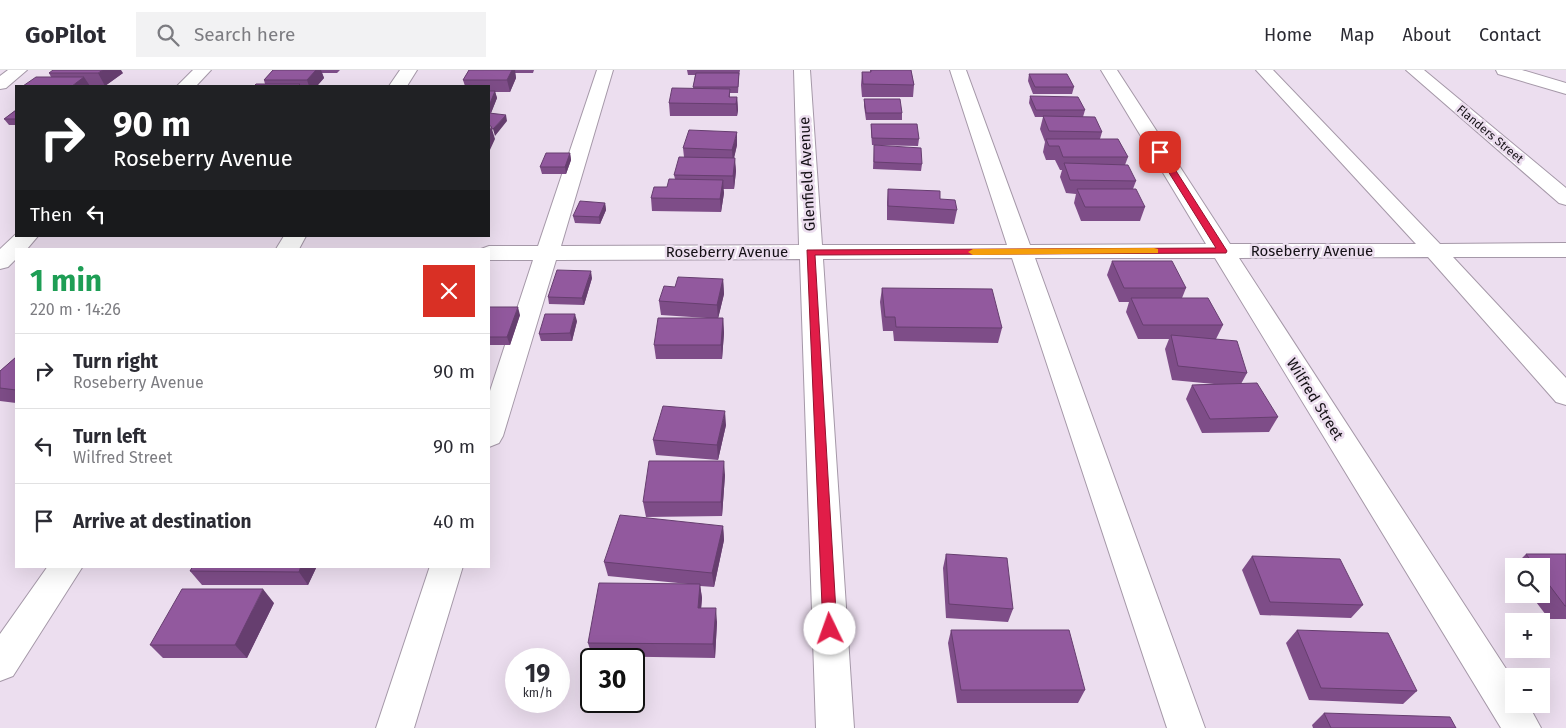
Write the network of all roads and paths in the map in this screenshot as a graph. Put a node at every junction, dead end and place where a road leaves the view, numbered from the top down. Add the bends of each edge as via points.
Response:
1 (20, 70) edge
2 (204, 70) edge
3 (409, 70) edge
4 (605, 70) edge
5 (802, 70) edge
6 (958, 70) edge
7 (1108, 70) edge
8 (1264, 70) edge
9 (1414, 70) edge
10 (1504, 70) edge
11 (0, 84) edge
12 (187, 85) edge
13 (399, 85) edge
14 (1566, 90) edge
15 (1566, 199) edge
16 (26, 237) edge
17 (294, 237) edge
18 (288, 248) edge
19 (1434, 250) junction
20 (1566, 250) edge
21 (1222, 251) junction
22 (810, 252) junction
23 (1021, 252) junction
24 (490, 253) edge
25 (547, 253) junction
26 (6, 256) edge
27 (1566, 396) edge
28 (490, 433) edge
29 (66, 568) edge
30 (446, 568) edge
31 (0, 664) edge
32 (395, 728) edge
33 (835, 728) edge
34 (1186, 728) edge
35 (1522, 728) edge

1 - 11 street
2 - 12 street
3 - 13 street
4 - 25 street
5 - 22 street, Glenfield Avenue
6 - 23 street
7 - 21 street, Wilfred Street
8 - 19 street
9 - 15 street, Flanders Street
10 - 14 street
16 - 26 street
17 - 18 street
19 - 20 street, Roseberry Avenue
19 - 21 street, Roseberry Avenue
19 - 27 street
21 - 23 street, Roseberry Avenue
21 - 35 street, Wilfred Street
22 - 23 street, Roseberry Avenue
22 - 25 street, Roseberry Avenue
22 - 33 street, Glenfield Avenue
23 - 34 street
24 - 25 street, Roseberry Avenue
25 - 28 street
29 - 31 street
30 - 32 street

